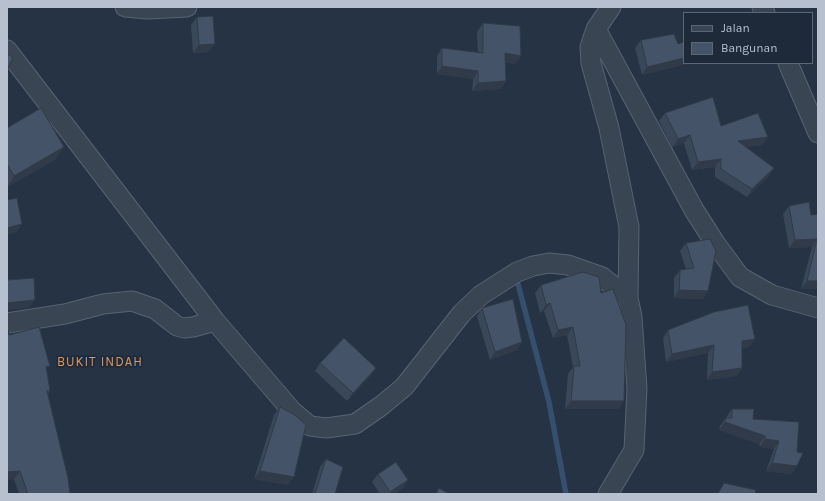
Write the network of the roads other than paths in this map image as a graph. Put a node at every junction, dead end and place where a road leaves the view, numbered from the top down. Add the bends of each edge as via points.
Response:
1 (125, 7) edge
2 (187, 7) edge
3 (611, 7) edge
4 (596, 29) junction
5 (7, 50) edge
6 (788, 64) edge
7 (818, 133) edge
8 (628, 298) junction
9 (818, 308) edge
10 (214, 321) junction
11 (7, 323) edge
12 (608, 494) edge

1 - 2 street
3 - 4 street
4 - 8 street via 590,47 592,63 609,128 629,227
4 - 9 street via 694,210 740,277 772,295
5 - 10 street
6 - 7 street
8 - 10 street via 602,278 568,265 549,263 517,272 481,295 462,313 404,387 381,406 355,424 326,428 310,426 292,411
8 - 12 street via 632,317 637,389 634,450
10 - 11 street via 184,328 177,326 155,309 132,301 103,304 65,314

